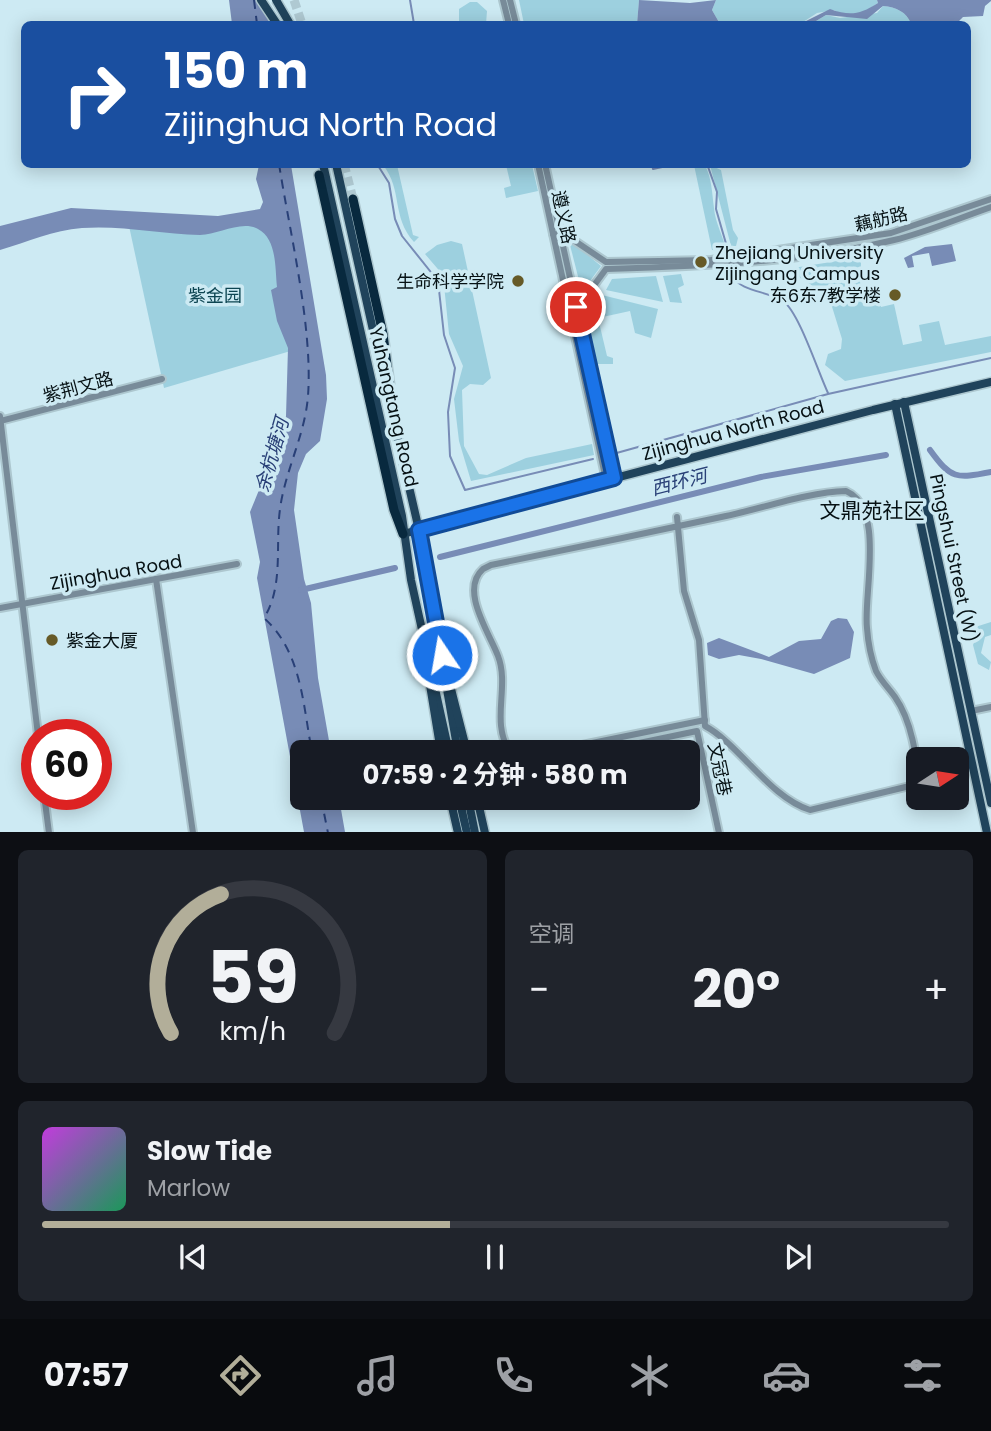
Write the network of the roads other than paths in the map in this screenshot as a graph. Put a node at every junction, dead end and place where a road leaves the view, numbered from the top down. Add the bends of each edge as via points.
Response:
1 (261, 0) edge
2 (276, 0) edge
3 (503, 0) edge
4 (510, 0) edge
5 (274, 21) edge
6 (288, 21) edge
7 (508, 21) edge
8 (515, 21) edge
9 (324, 168) edge
10 (337, 168) edge
11 (539, 168) edge
12 (546, 168) edge
13 (319, 175) dead end
14 (354, 199) tunnel mouth
15 (991, 200) edge
16 (991, 207) edge
17 (556, 233) junction
18 (606, 265) junction
19 (573, 308) junction
20 (162, 379) dead end
21 (991, 382) edge
22 (900, 403) junction
23 (0, 420) edge
24 (395, 427) junction
25 (914, 468) junction
26 (610, 479) junction
27 (677, 517) dead end
28 (678, 526) junction
29 (419, 530) junction
30 (403, 534) junction
31 (237, 564) dead end
32 (156, 579) junction
33 (23, 603) junction
34 (0, 608) edge
35 (442, 655) junction
36 (428, 658) junction
37 (991, 707) edge
38 (971, 711) junction
39 (36, 719) edge
40 (705, 720) junction
41 (439, 740) edge
42 (446, 740) edge
43 (456, 740) edge
44 (464, 740) edge
45 (506, 740) edge
46 (607, 740) edge
47 (654, 740) edge
48 (699, 740) edge
49 (700, 745) edge
50 (991, 803) edge
51 (46, 810) edge
52 (453, 810) edge
53 (462, 810) edge
54 (470, 810) edge
55 (480, 810) edge
56 (49, 832) edge
57 (193, 832) edge
58 (458, 832) edge
59 (467, 832) edge
60 (475, 832) edge
61 (485, 832) edge
62 (719, 832) edge
63 (987, 832) edge

1 - 5 main road
2 - 6 main road, bridge
3 - 7 street
4 - 8 street
9 - 30 main road, Yuhangtang Road
10 - 24 main road, Yuhangtang Road
11 - 17 street, 遵义路
12 - 17 street, 遵义路
13 - 30 highway
14 - 24 highway via 383,334
15 - 18 street, 藕舫路 via 891,233 800,249 711,260
16 - 18 street, 藕舫路 via 896,240 786,259 712,266
17 - 18 street
17 - 19 street, 遵义路
18 - 19 street
19 - 26 street, 遵义路
20 - 23 street, 紫荆文路
21 - 22 main road, Zijinghua North Road
22 - 25 main road, Pingshui Street (W)
22 - 26 main road, Zijinghua North Road
23 - 33 street
24 - 29 main road, Yuhangtang Road
25 - 38 main road, Pingshui Street (W)
25 - 63 main road, Pingshui Street (W)
26 - 29 main road, Zijinghua North Road
27 - 28 street
28 - 40 street via 684,591 699,640
28 - 40 street via 840,491 852,494 869,533 866,611 875,667 905,719 915,780 911,788 810,810 748,765 705,726
28 - 45 street via 491,565 479,572 475,582 479,615 500,663 500,721
29 - 30 main road, Zijinghua North Road
29 - 35 main road, Yuhangtang Road
30 - 36 main road, Yuhangtang Road
31 - 32 street, Zijinghua Road
32 - 33 street, Zijinghua Road
32 - 57 street
33 - 34 street, Zijinghua Road
33 - 39 street
35 - 43 main road, Yuhangtang Road
35 - 44 main road, Yuhangtang Road
36 - 41 main road, Yuhangtang Road
36 - 42 main road, Yuhangtang Road
37 - 38 street
38 - 50 main road, Pingshui Street (W)
40 - 46 street
47 - 48 street, 文冠巷 via 697,731
49 - 62 street, 文冠巷
51 - 56 street
52 - 58 main road
53 - 59 main road
54 - 60 main road
55 - 61 main road

